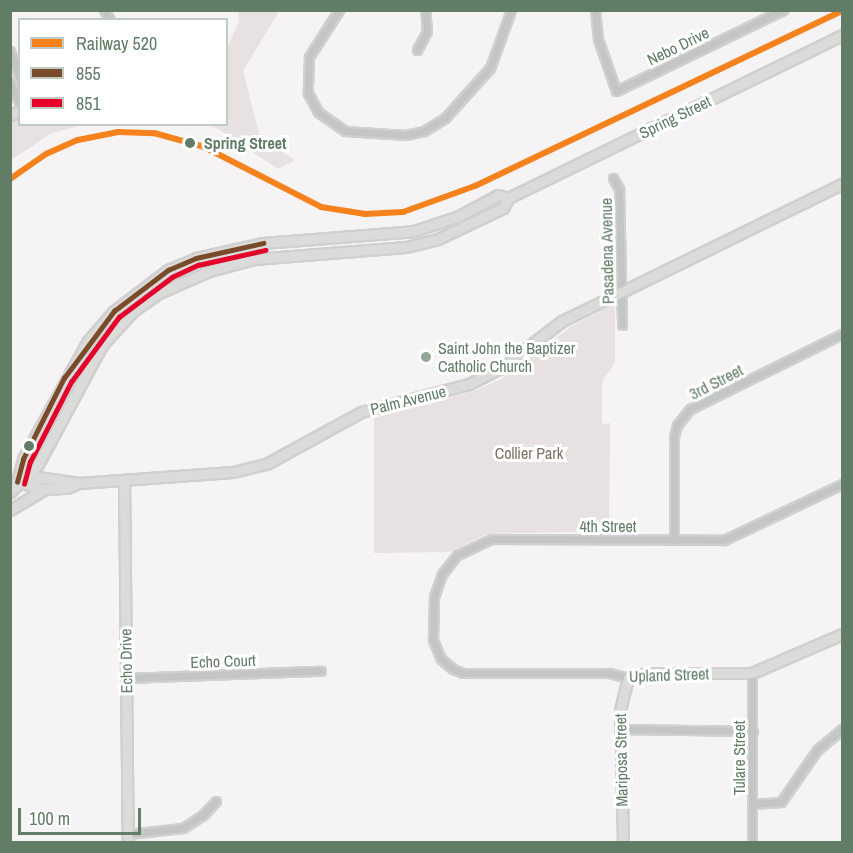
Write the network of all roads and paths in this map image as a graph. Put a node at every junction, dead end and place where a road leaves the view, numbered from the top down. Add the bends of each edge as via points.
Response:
1 (339, 10) edge
2 (425, 10) edge
3 (512, 10) edge
4 (595, 10) edge
5 (783, 10) edge
6 (843, 35) edge
7 (417, 50) dead end
8 (10, 51) edge
9 (18, 73) edge
10 (10, 82) edge
11 (18, 100) edge
12 (613, 178) dead end
13 (843, 184) edge
14 (508, 198) junction
15 (621, 292) junction
16 (621, 325) dead end
17 (843, 334) edge
18 (74, 363) junction
19 (87, 373) junction
20 (124, 480) junction
21 (14, 482) edge
22 (79, 483) junction
23 (843, 484) edge
24 (45, 489) junction
25 (10, 492) edge
26 (10, 510) edge
27 (674, 540) junction
28 (843, 634) edge
29 (433, 640) joint
30 (321, 671) dead end
31 (752, 674) junction
32 (126, 678) junction
33 (627, 678) junction
34 (620, 729) junction
35 (843, 729) edge
36 (753, 731) junction
37 (216, 801) dead end
38 (752, 804) junction
39 (128, 838) edge
40 (623, 843) edge
41 (752, 843) edge

1 - 3 street via 309,57 308,93 318,112 345,131 405,135 424,131 445,118 490,68
2 - 7 street via 427,32
4 - 5 street, Nebo Drive via 597,39 616,91
6 - 14 street, Spring Street
8 - 9 street
10 - 11 street
12 - 15 street, Pasadena Avenue via 619,189
13 - 15 street, Palm Avenue
14 - 18 street, Spring Street via 498,195 459,216 414,231 263,243 196,258 168,270 114,311
14 - 19 street, Spring Street via 504,208 427,242 264,257 209,271 157,294 133,311 102,345
15 - 16 street, Pasadena Avenue
15 - 20 street, Palm Avenue via 562,321 499,369 469,384 360,412 268,463 233,472
17 - 27 street, 3rd Street via 690,409 677,425 674,437
18 - 19 street
18 - 21 street, Spring Street via 22,459
19 - 21 street, Spring Street via 38,465
20 - 22 street, Palm Avenue
20 - 32 street, Echo Drive
21 - 22 street, Palm Avenue via 38,477
21 - 24 street, Palm Avenue
21 - 25 street, Spring Street
22 - 24 street, Palm Avenue
23 - 27 street, 4th Street via 724,540
24 - 26 street
27 - 29 street, 4th Street via 492,539 472,545 457,555 436,585
28 - 31 street, Upland Street
29 - 33 street, Upland Street via 441,659 463,673 609,673
30 - 32 street, Echo Court
31 - 33 street, Upland Street via 645,673
31 - 36 street, Tulare Street
32 - 39 street, Echo Drive
33 - 34 street, Mariposa Street via 621,694
34 - 36 street
34 - 40 street, Mariposa Street
35 - 38 street via 817,750 781,802
36 - 38 street, Tulare Street
37 - 39 street via 203,816 183,828
38 - 41 street, Tulare Street

